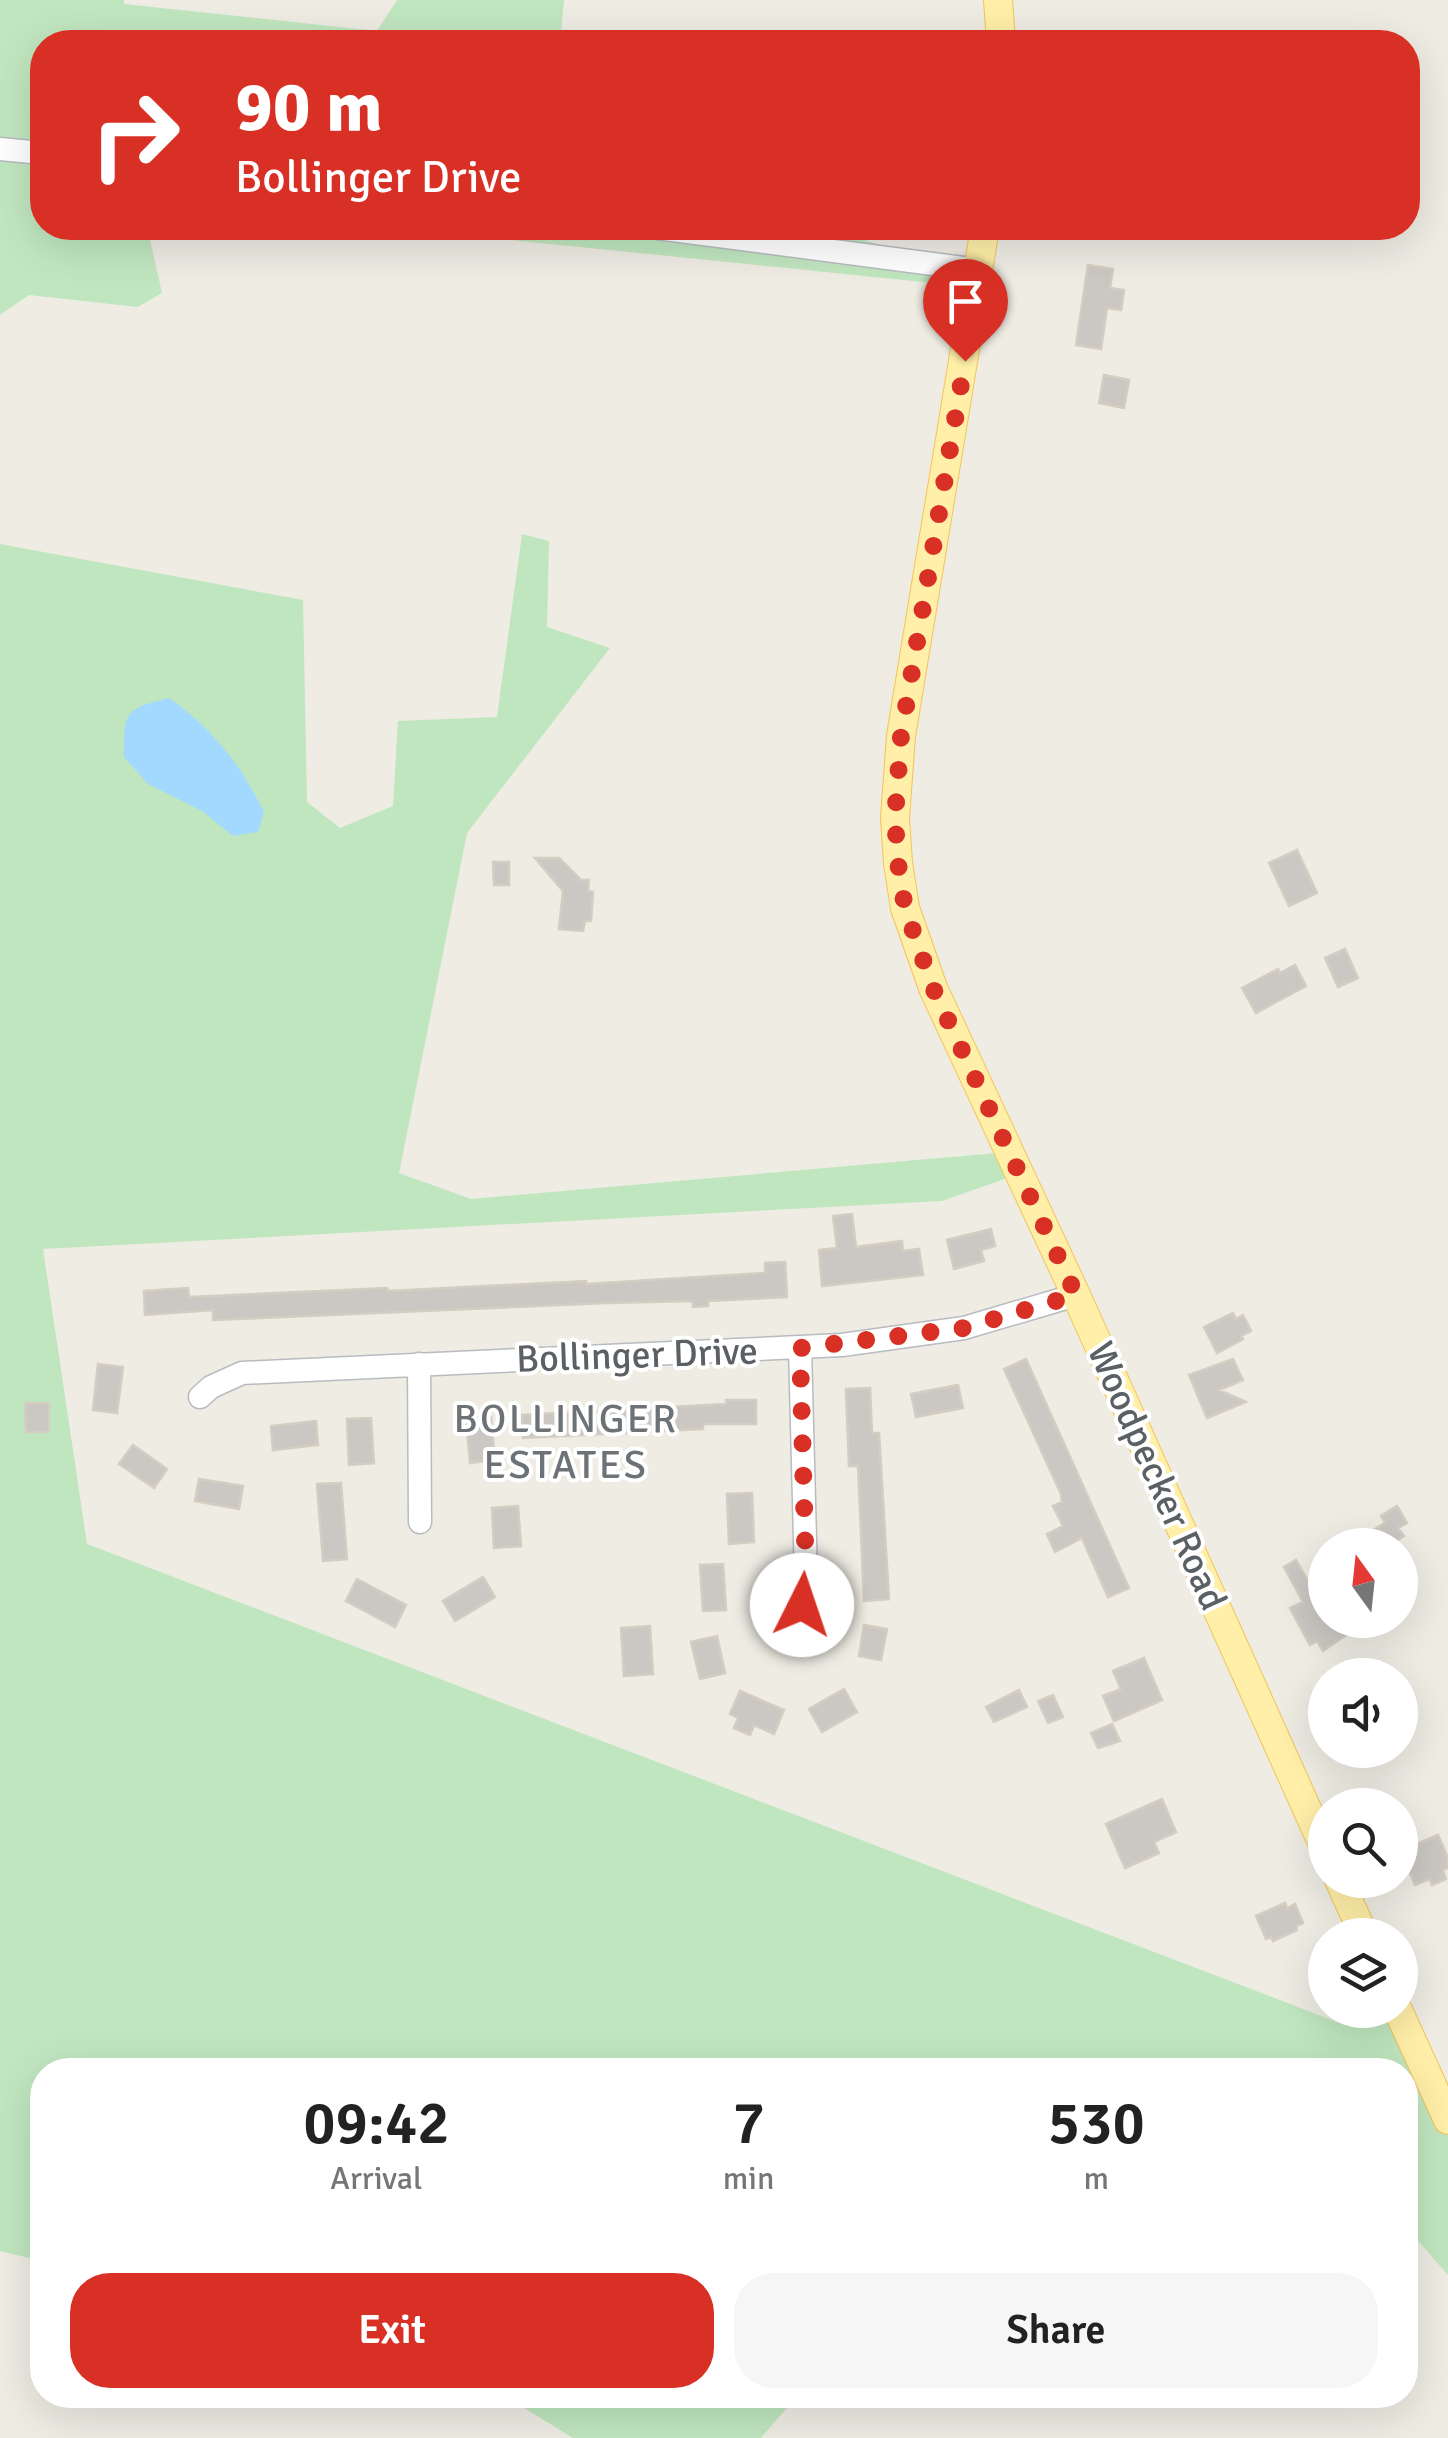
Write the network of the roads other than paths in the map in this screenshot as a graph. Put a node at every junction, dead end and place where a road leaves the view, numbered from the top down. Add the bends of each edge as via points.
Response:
1 (998, 0) edge
2 (1000, 30) edge
3 (0, 149) edge
4 (30, 152) edge
5 (749, 240) edge
6 (983, 240) edge
7 (978, 270) junction
8 (1076, 1295) junction
9 (800, 1348) junction
10 (418, 1364) junction
11 (200, 1397) dead end
12 (420, 1522) dead end
13 (792, 1636) dead end
14 (1308, 1812) edge
15 (1406, 2028) edge
16 (1448, 2120) edge

1 - 2 main road
3 - 4 street
5 - 7 street
6 - 7 main road, Woodpecker Road
7 - 8 main road, Woodpecker Road via 901,736 898,863 905,908 933,988
8 - 9 street, Bollinger Drive via 964,1328
8 - 14 main road, Woodpecker Road
9 - 10 street, Bollinger Drive
9 - 13 street via 806,1578
10 - 11 street, Bollinger Drive via 242,1373
10 - 12 street
15 - 16 main road

